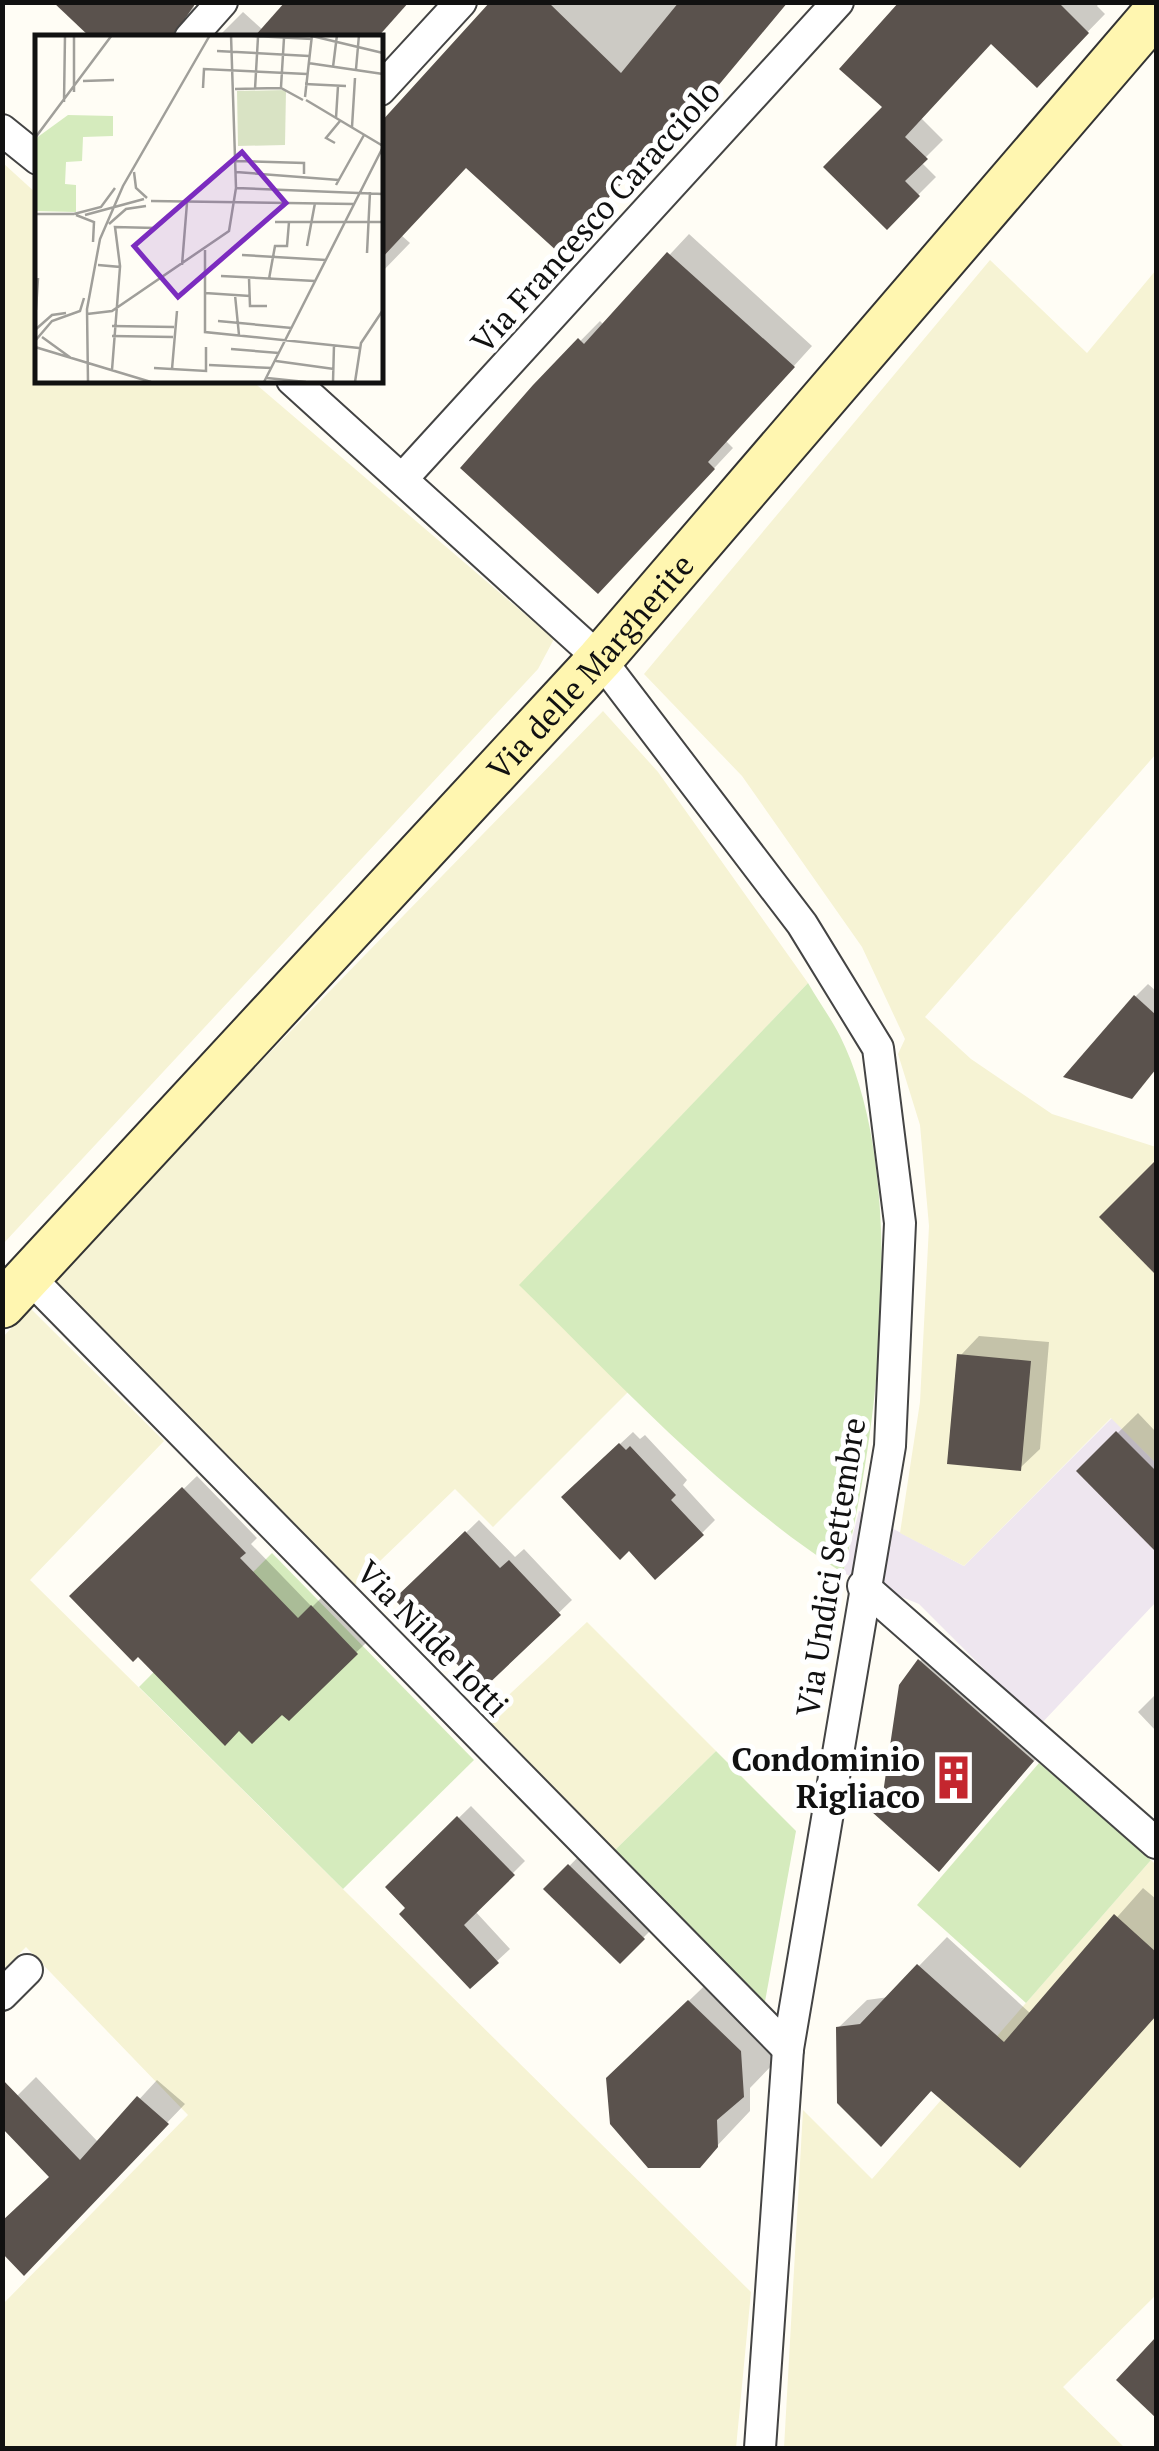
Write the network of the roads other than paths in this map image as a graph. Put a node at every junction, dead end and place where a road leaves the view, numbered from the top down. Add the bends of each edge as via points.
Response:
1 (222, 2) edge
2 (462, 2) edge
3 (838, 2) edge
4 (1156, 12) edge
5 (193, 35) edge
6 (382, 88) edge
7 (2, 130) edge
8 (35, 157) edge
9 (294, 382) edge
10 (404, 477) junction
11 (600, 660) junction
12 (16, 1290) edge
13 (863, 1586) junction
14 (1156, 1842) edge
15 (28, 1970) dead end
16 (2, 1995) edge
17 (788, 2049) junction
18 (760, 2448) edge

1 - 5 street
2 - 6 street
3 - 10 street, Via Francesco Caracciolo
4 - 11 street, Via delle Margherite
7 - 8 street
9 - 10 street, Via Undici Settembre
10 - 11 street, Via Undici Settembre
11 - 12 street, Via delle Margherite
11 - 13 street, Via Undici Settembre via 802,924 878,1048 900,1222 890,1446
12 - 17 street, Via Nilde Iotti
13 - 14 street
13 - 17 street, Via Undici Settembre
15 - 16 street
17 - 18 street, Via Undici Settembre

